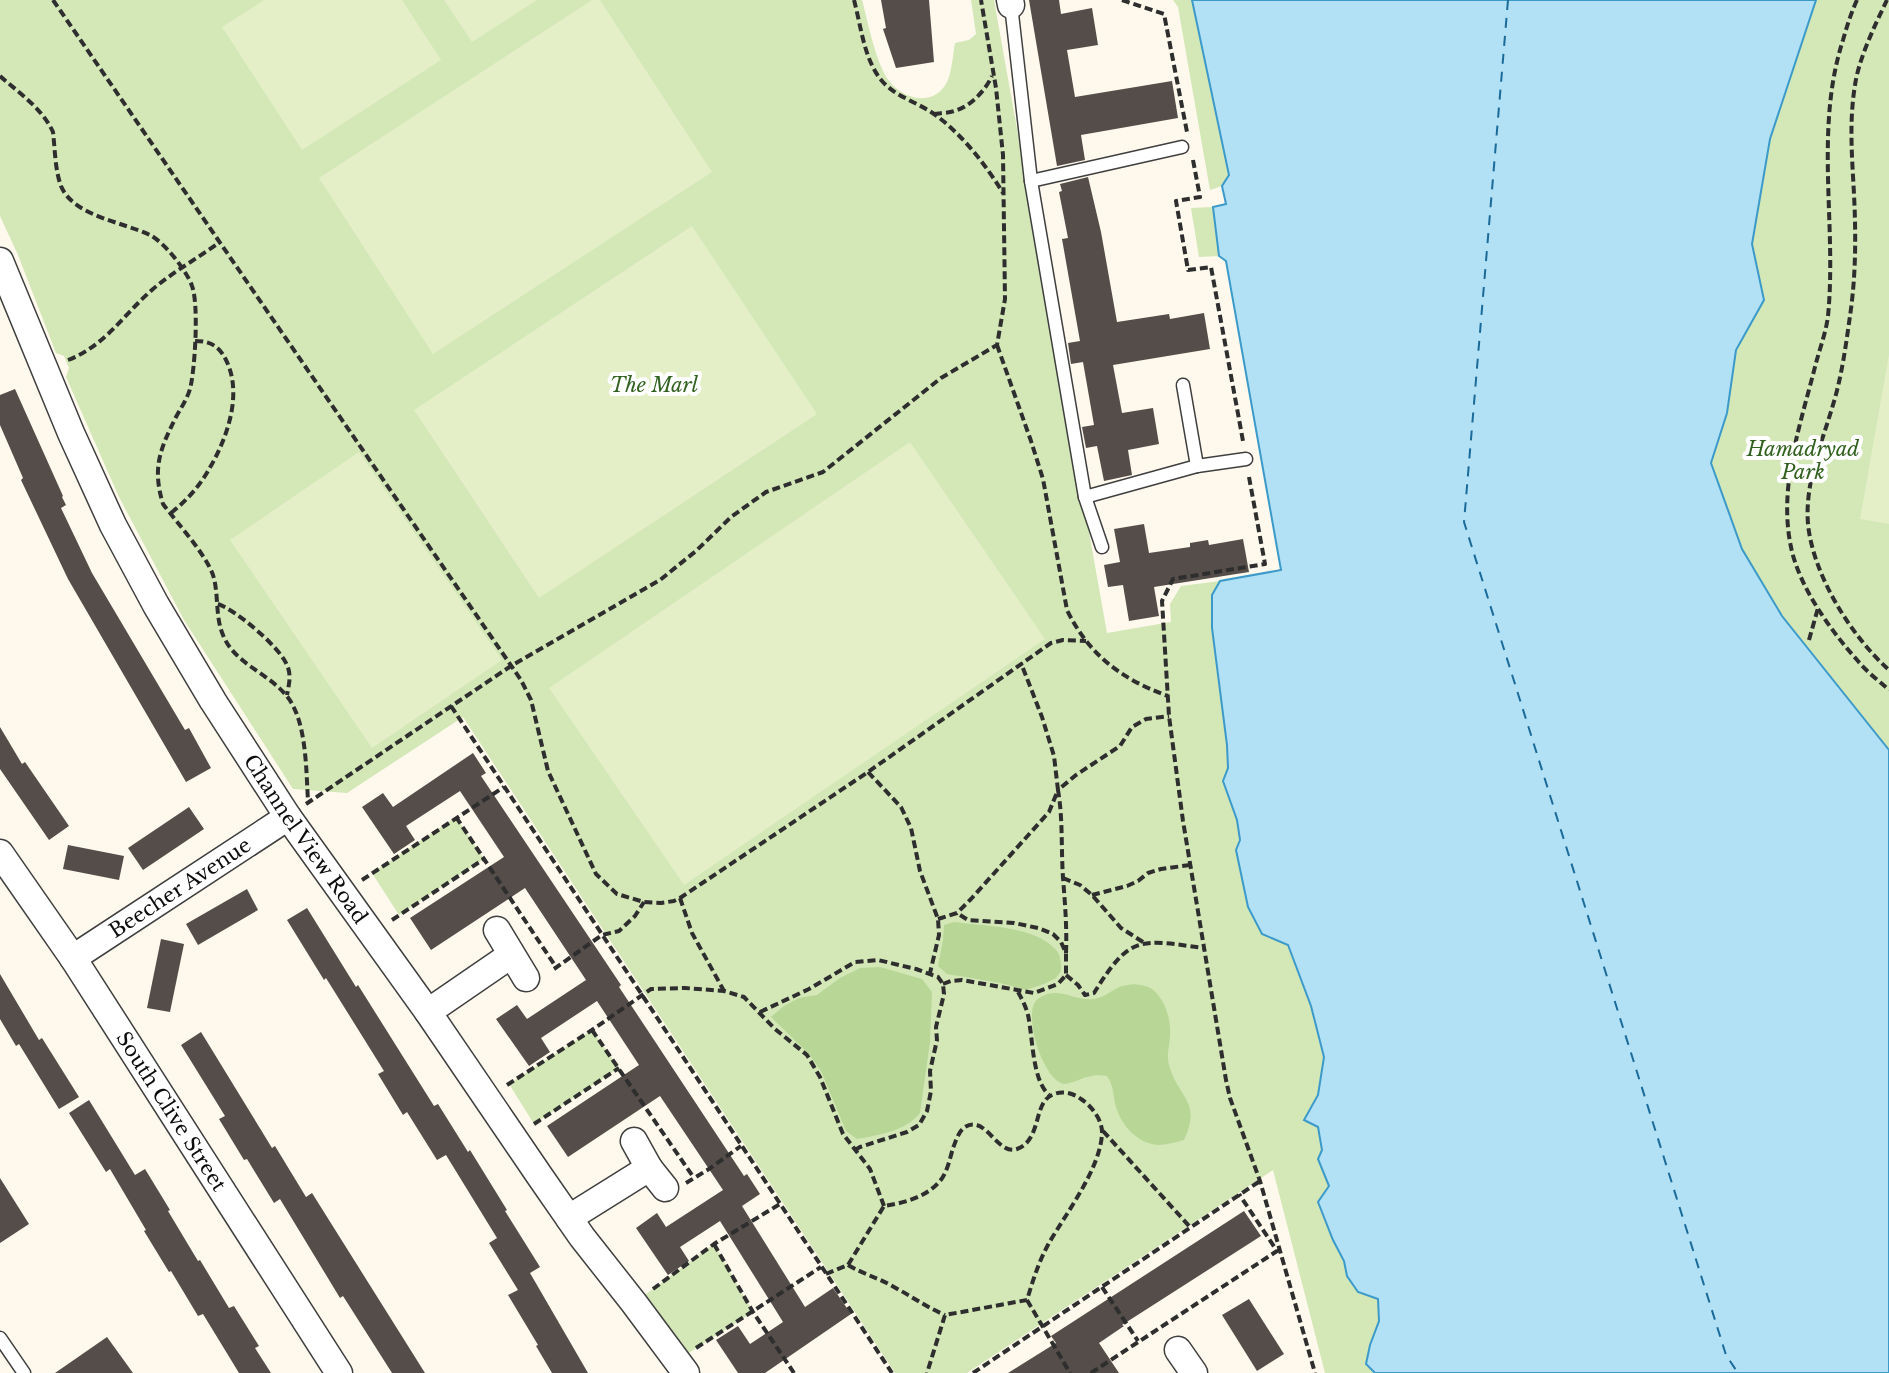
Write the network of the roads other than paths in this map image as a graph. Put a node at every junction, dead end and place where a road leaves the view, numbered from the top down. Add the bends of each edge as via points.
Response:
1 (1010, 3) edge
2 (1187, 144) road end
3 (1031, 181) junction
4 (0, 261) edge
5 (1183, 385) dead end
6 (1246, 461) road end
7 (1197, 466) junction
8 (1085, 497) junction
9 (1102, 547) dead end
10 (298, 810) junction
11 (0, 853) edge
12 (497, 930) dead end
13 (511, 955) junction
14 (73, 958) junction
15 (526, 978) road end
16 (428, 1012) junction
17 (634, 1141) dead end
18 (569, 1218) junction
19 (0, 1338) edge
20 (1178, 1350) dead end
21 (681, 1367) edge
22 (24, 1373) edge
23 (339, 1373) edge
24 (1194, 1373) edge

1 - 3 lane
2 - 3 lane
3 - 8 lane
4 - 10 street, Channel View Road via 98,492 150,594 213,701
5 - 7 lane
6 - 7 lane
7 - 8 lane
8 - 9 lane
10 - 14 street, Beecher Avenue
10 - 16 street, Channel View Road via 343,893
11 - 14 street, South Clive Street
12 - 13 street
13 - 15 street
13 - 16 street
14 - 23 street, South Clive Street
16 - 18 street, Channel View Road
17 - 18 street via 657,1178
18 - 21 street, Channel View Road
19 - 22 lane
20 - 24 street

